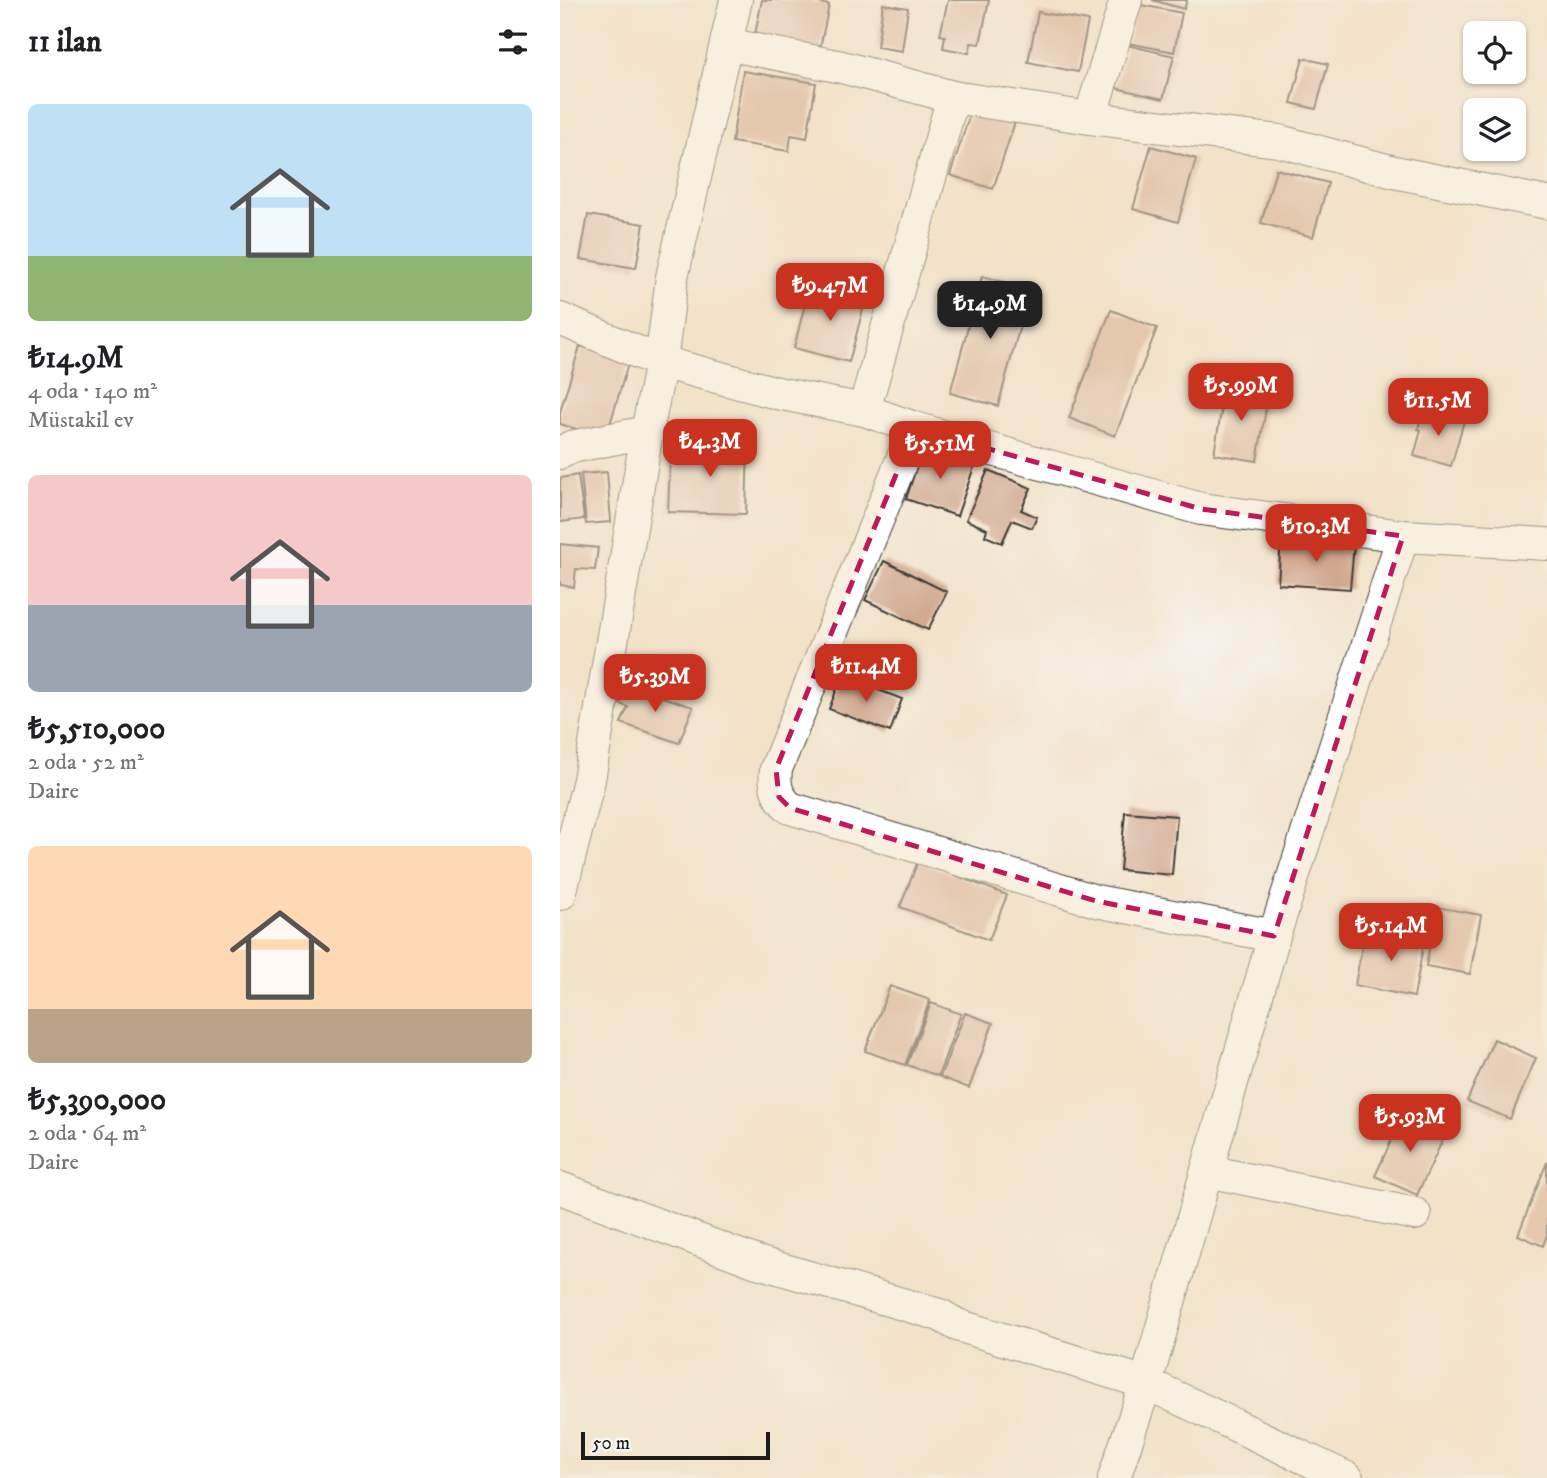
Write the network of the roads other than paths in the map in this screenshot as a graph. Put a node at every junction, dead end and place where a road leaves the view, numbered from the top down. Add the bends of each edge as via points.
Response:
1 (736, 0) edge
2 (1126, 0) edge
3 (726, 44) junction
4 (953, 97) junction
5 (1090, 118) junction
6 (1547, 202) edge
7 (560, 318) edge
8 (661, 362) junction
9 (864, 410) junction
10 (915, 428) junction
11 (647, 432) junction
12 (560, 453) edge
13 (1403, 536) junction
14 (1547, 544) edge
15 (560, 894) edge
16 (1274, 936) junction
17 (1207, 1171) junction
18 (560, 1188) edge
19 (1415, 1214) dead end
20 (1146, 1383) junction
21 (1114, 1478) edge
22 (1347, 1478) edge

1 - 3 street
2 - 5 street
3 - 4 street via 842,67
3 - 8 street via 672,277
4 - 5 street
4 - 9 street
5 - 6 street via 1279,141 1394,172
7 - 8 street
8 - 9 street
8 - 11 street
9 - 10 street
10 - 13 street via 1201,509
10 - 16 street via 776,769 779,797 790,808 1096,901
11 - 12 street
11 - 15 street via 589,780
13 - 14 street
13 - 16 street
16 - 17 street
17 - 19 street
17 - 20 street
18 - 20 street via 757,1262 940,1315 957,1325
20 - 21 street
20 - 22 street

